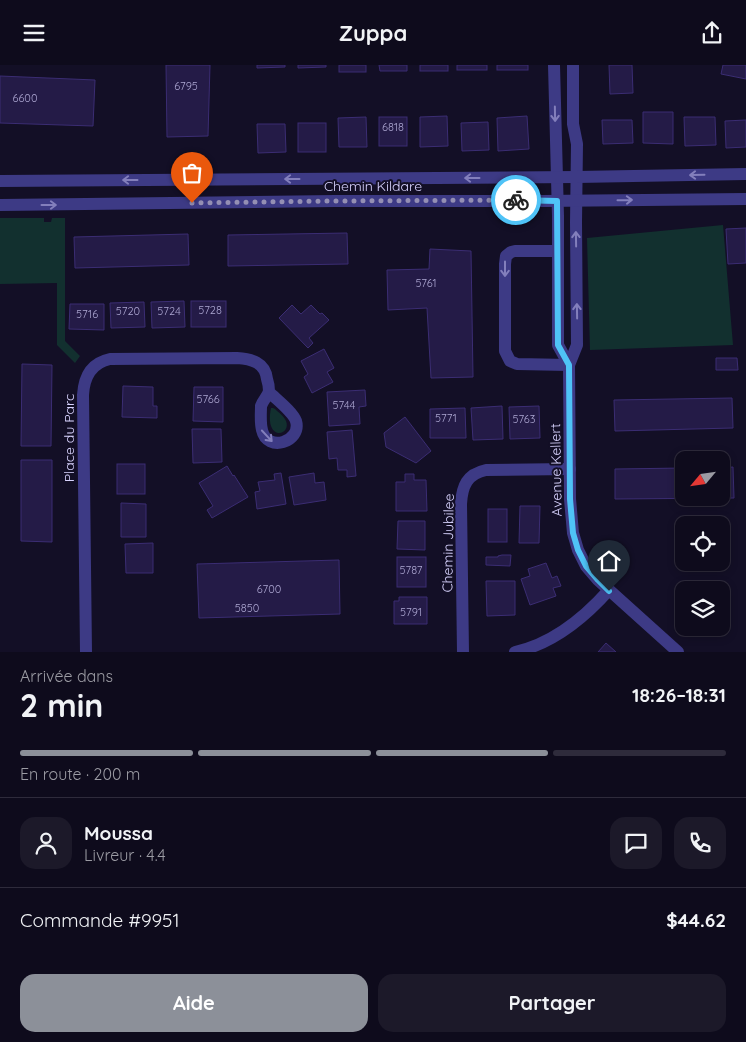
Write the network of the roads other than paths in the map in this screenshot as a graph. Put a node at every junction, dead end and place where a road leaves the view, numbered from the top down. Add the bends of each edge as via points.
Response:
1 (554, 65) edge
2 (572, 65) edge
3 (746, 174) edge
4 (556, 177) junction
5 (577, 177) junction
6 (0, 181) edge
7 (746, 199) edge
8 (577, 200) junction
9 (557, 201) junction
10 (0, 205) edge
11 (557, 251) junction
12 (569, 365) junction
13 (269, 392) dead end
14 (570, 469) junction
15 (609, 591) junction
16 (86, 652) edge
17 (462, 652) edge
18 (515, 652) edge
19 (678, 652) edge

1 -> 4 street, Avenue Kellert
2 - 5 street, Avenue Kellert
3 -> 5 street, Chemin Kildare
4 - 5 street, Chemin Kildare
4 -> 6 street, Chemin Kildare
4 - 9 street, Avenue Kellert
5 - 8 street, Avenue Kellert
8 -> 7 street, Chemin Kildare
8 - 9 street, Chemin Kildare
12 -> 8 street, Avenue Kellert via 578,345
10 -> 9 street, Chemin Kildare
9 - 11 street, Avenue Kellert
11 - 12 street, Avenue Kellert via 558,345
11 -> 12 street via 515,251 506,255 505,351 510,361 517,365
12 - 14 street, Avenue Kellert
13 - 16 street, Place du Parc via 262,366 245,359 110,359 90,371 84,381 83,395
14 - 15 street, Avenue Kellert via 575,542 591,572
14 - 17 street, Chemin Jubilee via 486,470 475,474 463,488
15 - 18 street via 592,609 555,636 537,646
15 - 19 street, Avenue Kellert

